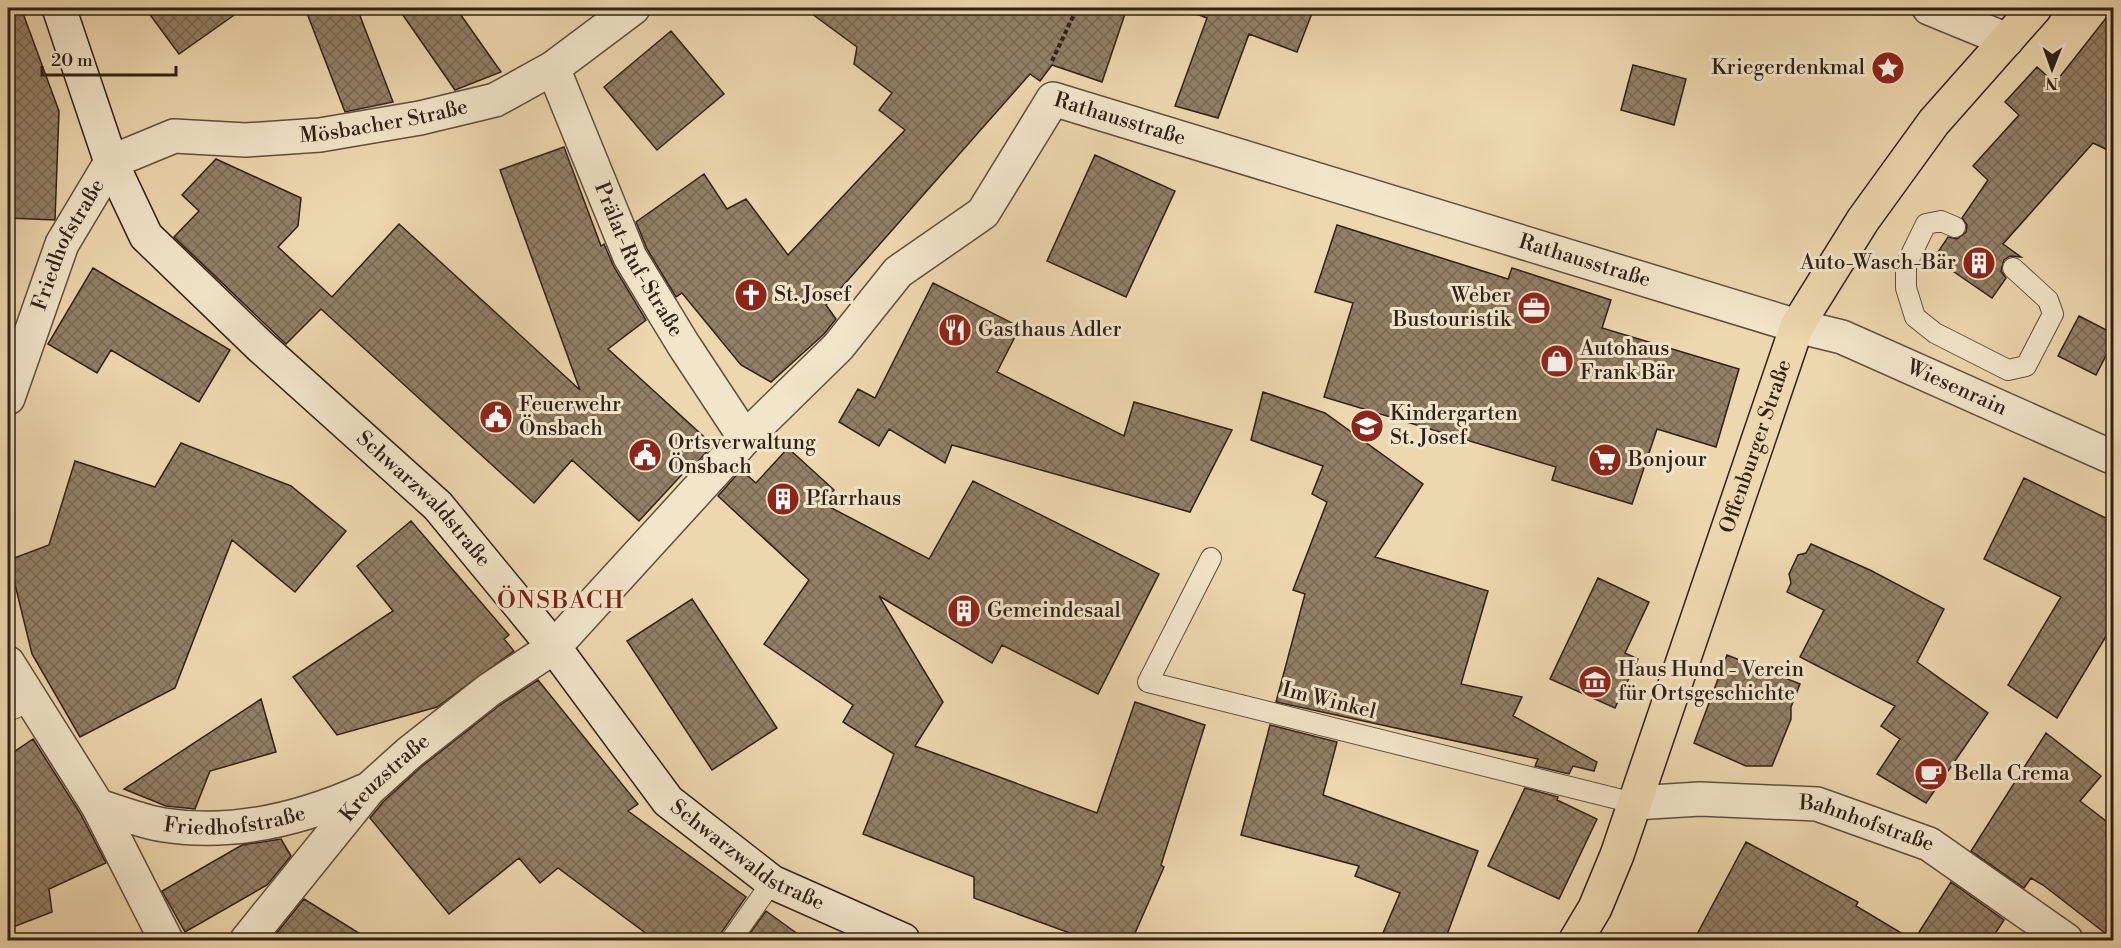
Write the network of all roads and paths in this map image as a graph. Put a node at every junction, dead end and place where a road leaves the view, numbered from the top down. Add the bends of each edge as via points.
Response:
1 (59, 8) edge
2 (633, 8) edge
3 (1077, 8) edge
4 (1929, 8) edge
5 (2035, 8) edge
6 (2007, 40) junction
7 (554, 68) junction
8 (1053, 99) junction
9 (111, 162) junction
10 (1955, 227) dead end
11 (2013, 268) dead end
12 (1797, 326) junction
13 (8, 398) edge
14 (745, 438) junction
15 (2114, 458) edge
16 (1211, 558) dead end
17 (554, 647) junction
18 (8, 663) edge
19 (19, 706) edge
20 (369, 789) junction
21 (1634, 803) junction
22 (98, 806) junction
23 (772, 882) junction
24 (166, 940) edge
25 (247, 940) edge
26 (731, 940) edge
27 (903, 940) edge
28 (1576, 940) edge
29 (2066, 940) edge

1 - 9 street, Schwarzwaldstraße
2 - 7 street, Mösbacher Straße
3 - 8 path via 1047,70
4 - 6 street
5 - 6 main road, Offenburger Straße
6 - 12 main road, Offenburger Straße via 1934,122 1863,220
7 - 9 street, Mösbacher Straße via 495,100 420,118 320,135 246,140 174,136
7 - 14 street, Prälat-Ruf-Straße via 630,257
8 - 12 street, Rathausstraße
8 - 14 street, Rathausstraße via 983,213 898,272 838,347
9 - 13 street, Friedhofstraße via 62,244
9 - 17 street, Schwarzwaldstraße via 146,236 260,346 438,506
10 - 11 lane via 1941,221 1926,225 1906,265 1906,288 1915,317 1935,333 2008,370 2026,366 2053,314 2048,300
12 - 15 street, Wiesenrain via 1852,341
12 - 21 main road, Offenburger Straße
14 - 17 street, Rathausstraße
16 - 21 lane, Im Winkel via 1148,682
17 - 20 street, Kreuzstraße via 480,697
17 - 23 street, Schwarzwaldstraße via 668,801
18 - 19 street
19 - 22 street
20 - 22 street, Friedhofstraße via 320,811 281,821 206,828 163,825
20 - 25 street, Kreuzstraße
21 - 28 main road, Offenburger Straße via 1595,908
21 - 29 street, Bahnhofstraße via 1700,799 1817,804 1929,844
22 - 24 street
23 - 26 lane
23 - 27 street, Schwarzwaldstraße

